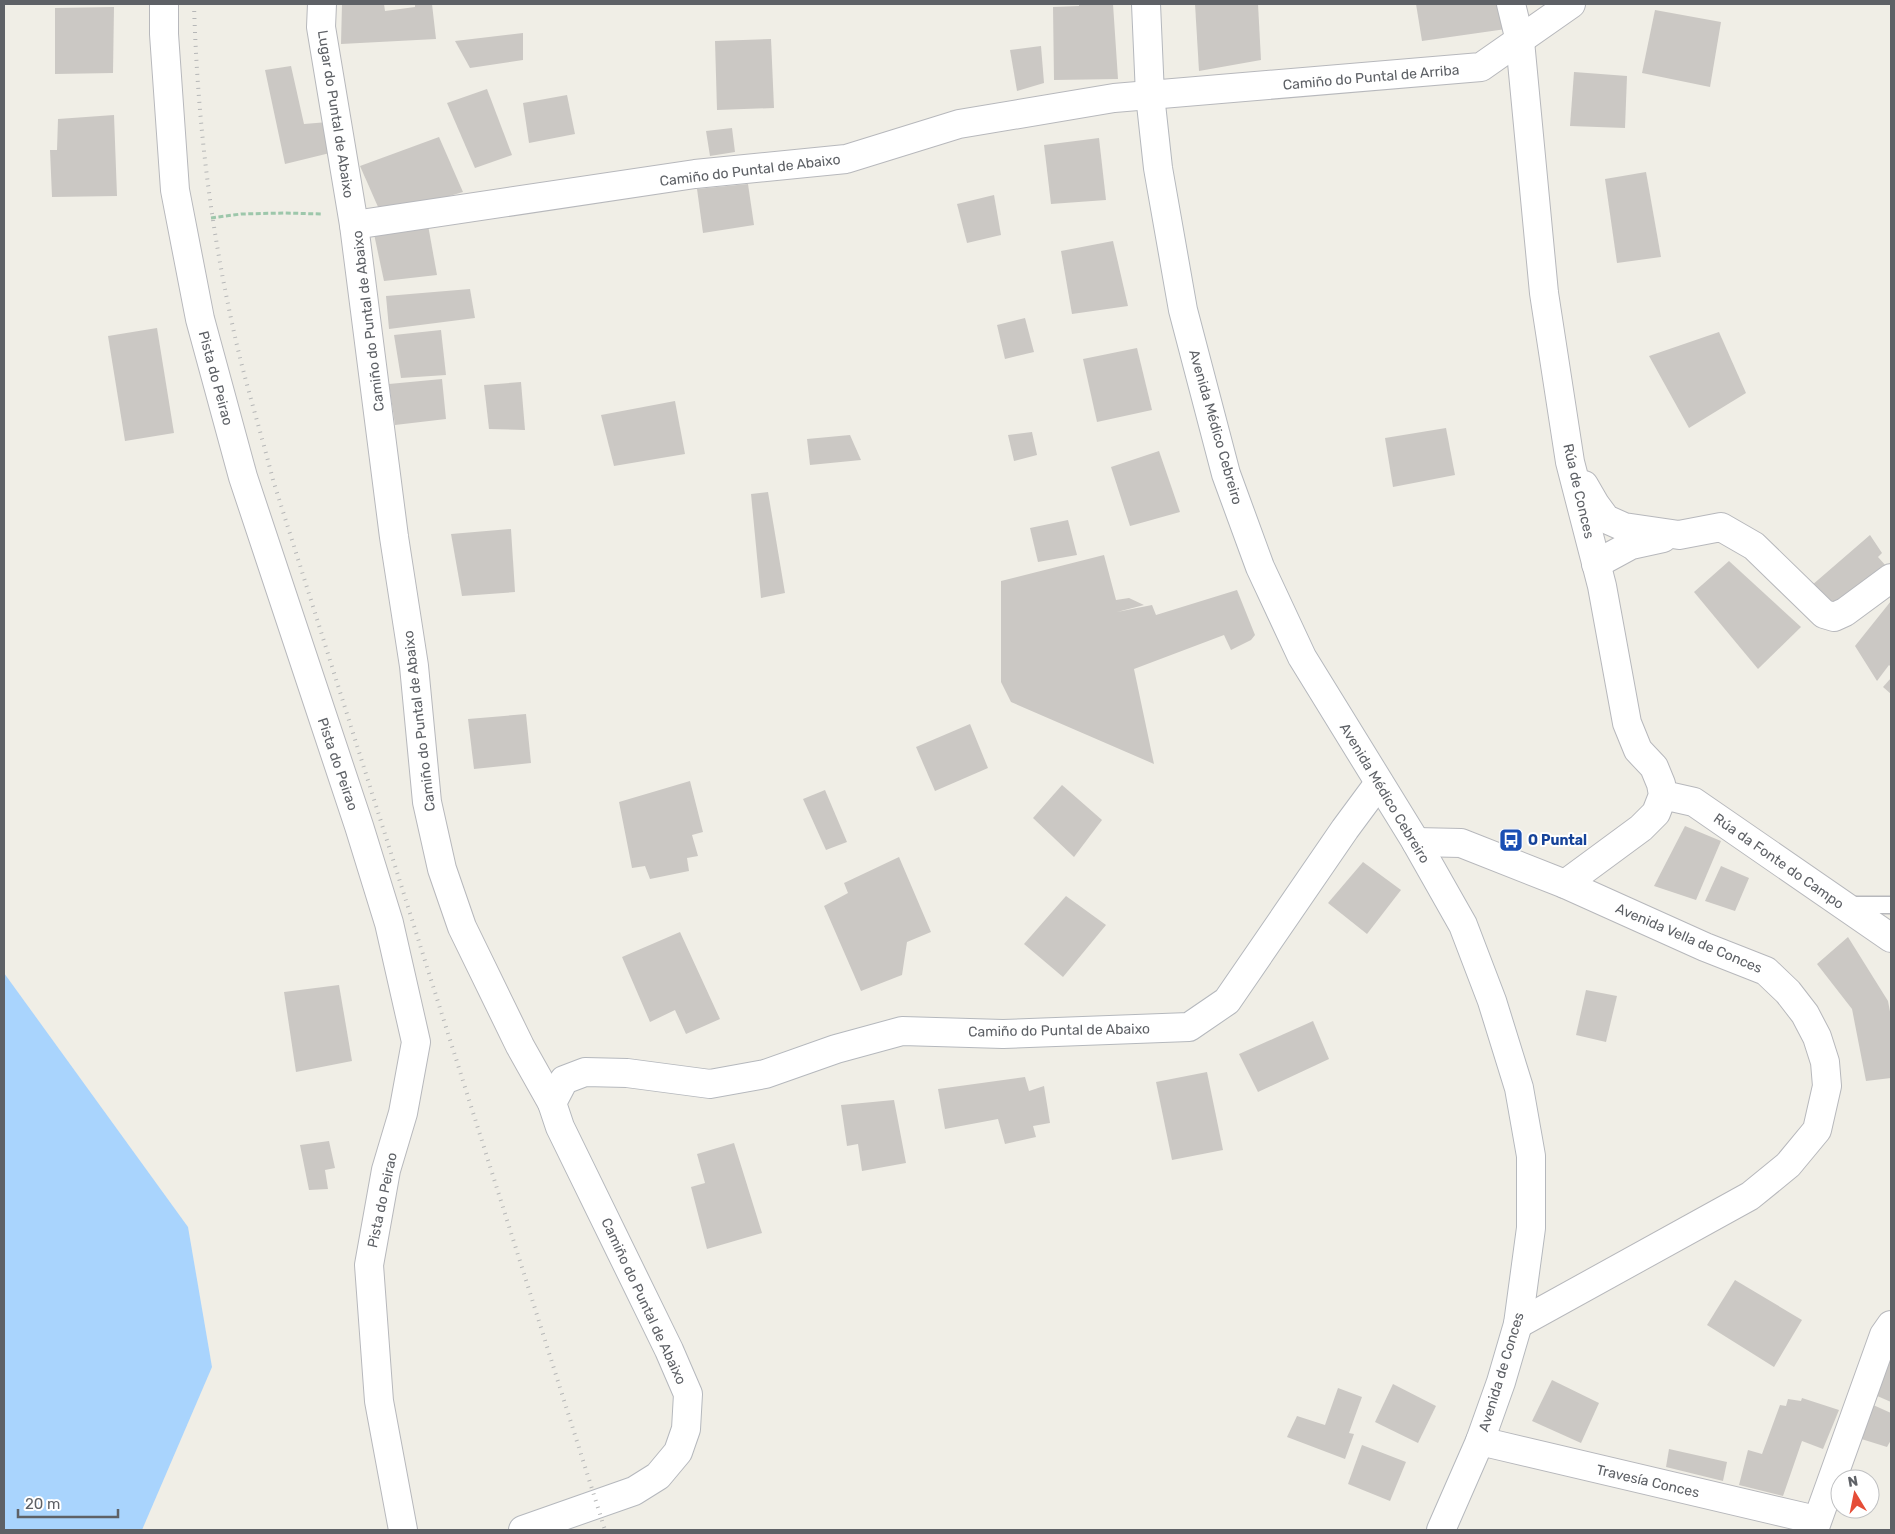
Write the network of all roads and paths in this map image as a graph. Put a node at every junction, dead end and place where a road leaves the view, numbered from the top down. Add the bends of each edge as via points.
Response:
1 (164, 4) edge
2 (322, 4) edge
3 (1146, 4) edge
4 (1511, 4) edge
5 (1571, 4) edge
6 (1520, 41) junction
7 (1150, 95) junction
8 (179, 212) junction
9 (354, 224) junction
10 (1570, 462) junction
11 (1679, 535) junction
12 (1596, 564) junction
13 (1891, 578) edge
14 (1379, 783) junction
15 (1663, 795) junction
16 (1416, 842) junction
17 (1565, 884) junction
18 (1843, 904) junction
19 (1891, 905) edge
20 (1891, 938) edge
21 (1519, 1088) joint
22 (552, 1103) junction
23 (1518, 1324) junction
24 (1889, 1331) edge
25 (1480, 1440) junction
26 (1815, 1525) edge
27 (403, 1530) edge
28 (523, 1530) edge
29 (1441, 1530) edge

1 - 8 street, Pista do Peirao via 171,141
2 - 9 street, Lugar do Puntal de Abaixo via 321,27
3 - 7 street, Avenida Médico Cebreiro
4 - 6 street, Rúa de Conces
5 - 6 street, Camiño do Puntal de Arriba
6 - 7 street, Camiño do Puntal de Arriba via 1481,67
6 - 10 street, Rúa de Conces via 1544,292
7 - 9 street, Camiño do Puntal de Abaixo via 959,124 846,158 695,174
7 - 14 street, Avenida Médico Cebreiro via 1158,168 1183,310 1226,474 1260,567 1302,657
8 - 9 path via 213,219 241,214 322,214
8 - 27 street, Pista do Peirao via 200,318 243,477 389,923 416,1042 404,1113 386,1170 369,1265 379,1401
9 - 22 street, Camiño do Puntal de Abaixo via 414,666 431,821 442,869 462,927 520,1046
10 - 11 street via 1594,504 1606,518 1624,527
10 - 12 street, Rúa de Conces
11 - 12 street via 1631,545
11 - 13 street via 1721,527 1754,546 1824,614 1834,618
12 - 15 street, Rúa de Conces via 1628,723 1638,750 1654,767
14 - 16 street, Avenida Médico Cebreiro
14 - 22 street, Camiño do Puntal de Abaixo via 1227,1001 1189,1026 1003,1034 902,1030 765,1074 710,1084 627,1073 585,1072 564,1080
15 - 17 street via 1656,813 1641,828
15 - 18 street, Rúa da Fonte do Campo via 1694,802
16 - 17 street, Avenida Vella de Conces via 1461,843
16 - 21 street, Avenida Médico Cebreiro via 1463,925 1492,1001
17 - 23 street, Avenida Vella de Conces via 1766,971 1805,1014 1825,1062 1827,1086 1817,1130 1788,1165 1750,1196
18 - 19 lane
18 - 20 street, Rúa da Fonte do Campo
21 - 23 street, Avenida de Conces via 1530,1156 1531,1228
22 - 28 street, Camiño do Puntal de Abaixo via 560,1127 688,1394 686,1429 678,1452 658,1476 634,1491
23 - 25 street, Avenida de Conces
24 - 26 street
25 - 26 street, Travesía Conces
25 - 29 street, Avenida de Conces

